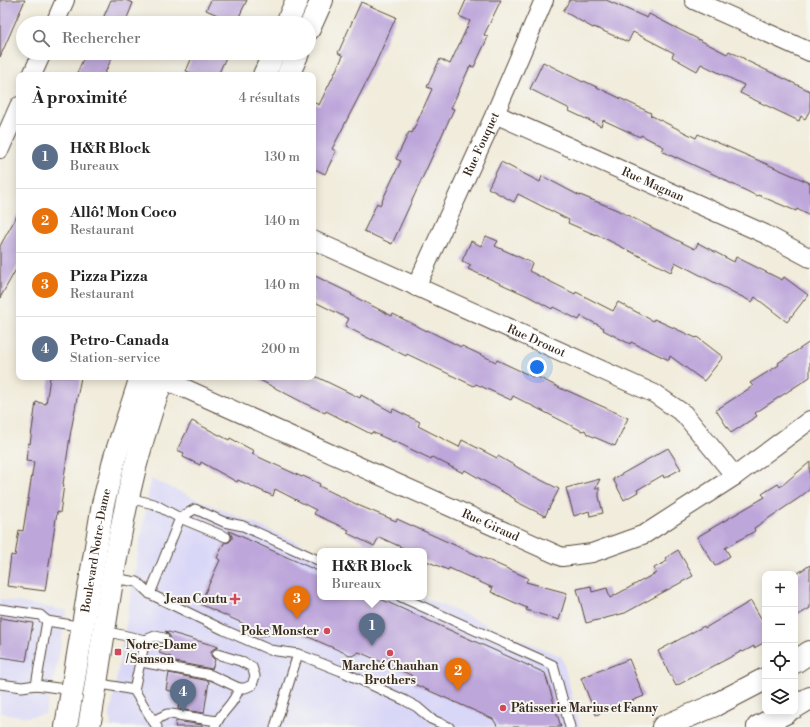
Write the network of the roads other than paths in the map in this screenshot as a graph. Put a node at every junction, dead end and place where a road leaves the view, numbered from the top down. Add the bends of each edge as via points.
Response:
1 (65, 0) edge
2 (297, 0) edge
3 (322, 0) edge
4 (544, 0) edge
5 (694, 0) edge
6 (58, 16) edge
7 (290, 16) edge
8 (315, 16) edge
9 (810, 52) edge
10 (39, 60) edge
11 (271, 60) edge
12 (295, 60) edge
13 (33, 72) edge
14 (265, 72) edge
15 (289, 72) edge
16 (16, 113) edge
17 (495, 114) junction
18 (0, 149) edge
19 (316, 241) edge
20 (810, 258) edge
21 (416, 287) junction
22 (140, 380) edge
23 (159, 380) edge
24 (164, 380) edge
25 (810, 420) edge
26 (735, 476) junction
27 (128, 498) junction
28 (180, 518) junction
29 (226, 537) dead end
30 (317, 560) edge
31 (102, 577) junction
32 (150, 594) junction
33 (408, 600) edge
34 (0, 609) edge
35 (47, 621) junction
36 (94, 629) junction
37 (164, 638) dead end
38 (145, 640) junction
39 (810, 652) edge
40 (216, 654) dead end
41 (298, 654) junction
42 (798, 660) edge
43 (141, 662) junction
44 (762, 681) edge
45 (96, 683) junction
46 (0, 684) edge
47 (36, 685) junction
48 (239, 688) junction
49 (72, 690) junction
50 (134, 690) junction
51 (810, 698) edge
52 (798, 705) edge
53 (781, 715) edge
54 (429, 723) edge
55 (155, 724) edge
56 (216, 724) edge
57 (66, 727) edge
58 (90, 727) edge
59 (275, 727) edge
60 (449, 727) edge
61 (570, 727) edge
62 (663, 727) edge
63 (758, 727) edge

1 - 6 street
2 - 7 street
3 - 8 street
4 - 17 street, Rue Fouquet
5 - 9 street
10 - 13 street
11 - 14 street
12 - 15 street
16 - 18 street
17 - 20 street, Rue Magnan via 765,234
17 - 21 street, Rue Fouquet
19 - 21 street, Rue Drouot
21 - 26 street, Rue Drouot via 656,394 684,414
22 - 31 street, Boulevard Notre-Dame via 114,457 103,504
23 - 27 street, Boulevard Notre-Dame
24 - 26 street, Rue Giraud via 562,557 592,554 645,534
25 - 26 street, Rue Giraud
27 - 28 lane via 154,504
27 - 31 street, Boulevard Notre-Dame
28 - 29 lane
28 - 30 lane via 195,509 224,522 243,526
28 - 32 lane
31 - 32 lane via 137,582
31 - 36 street, Boulevard Notre-Dame
32 - 41 lane via 270,650
33 - 61 lane via 552,665
34 - 35 lane via 40,615
35 - 36 lane
35 - 47 lane
36 - 38 lane
36 - 45 street, Boulevard Notre-Dame
36 - 49 street, Boulevard Notre-Dame
37 - 38 lane via 155,636
38 - 43 lane
39 - 42 street
40 - 48 lane via 252,667 255,676 252,685
41 - 54 lane via 404,700 417,707
41 - 59 lane
43 - 48 lane via 211,675
43 - 50 lane
44 - 62 street via 710,708
45 - 50 lane
45 - 58 street, Boulevard Notre-Dame
46 - 47 lane via 22,687
47 - 49 lane
48 - 56 lane via 235,699
49 - 57 street, Boulevard Notre-Dame
50 - 55 lane
51 - 52 street
53 - 63 street
54 - 60 lane
55 - 56 lane via 167,714 171,714

